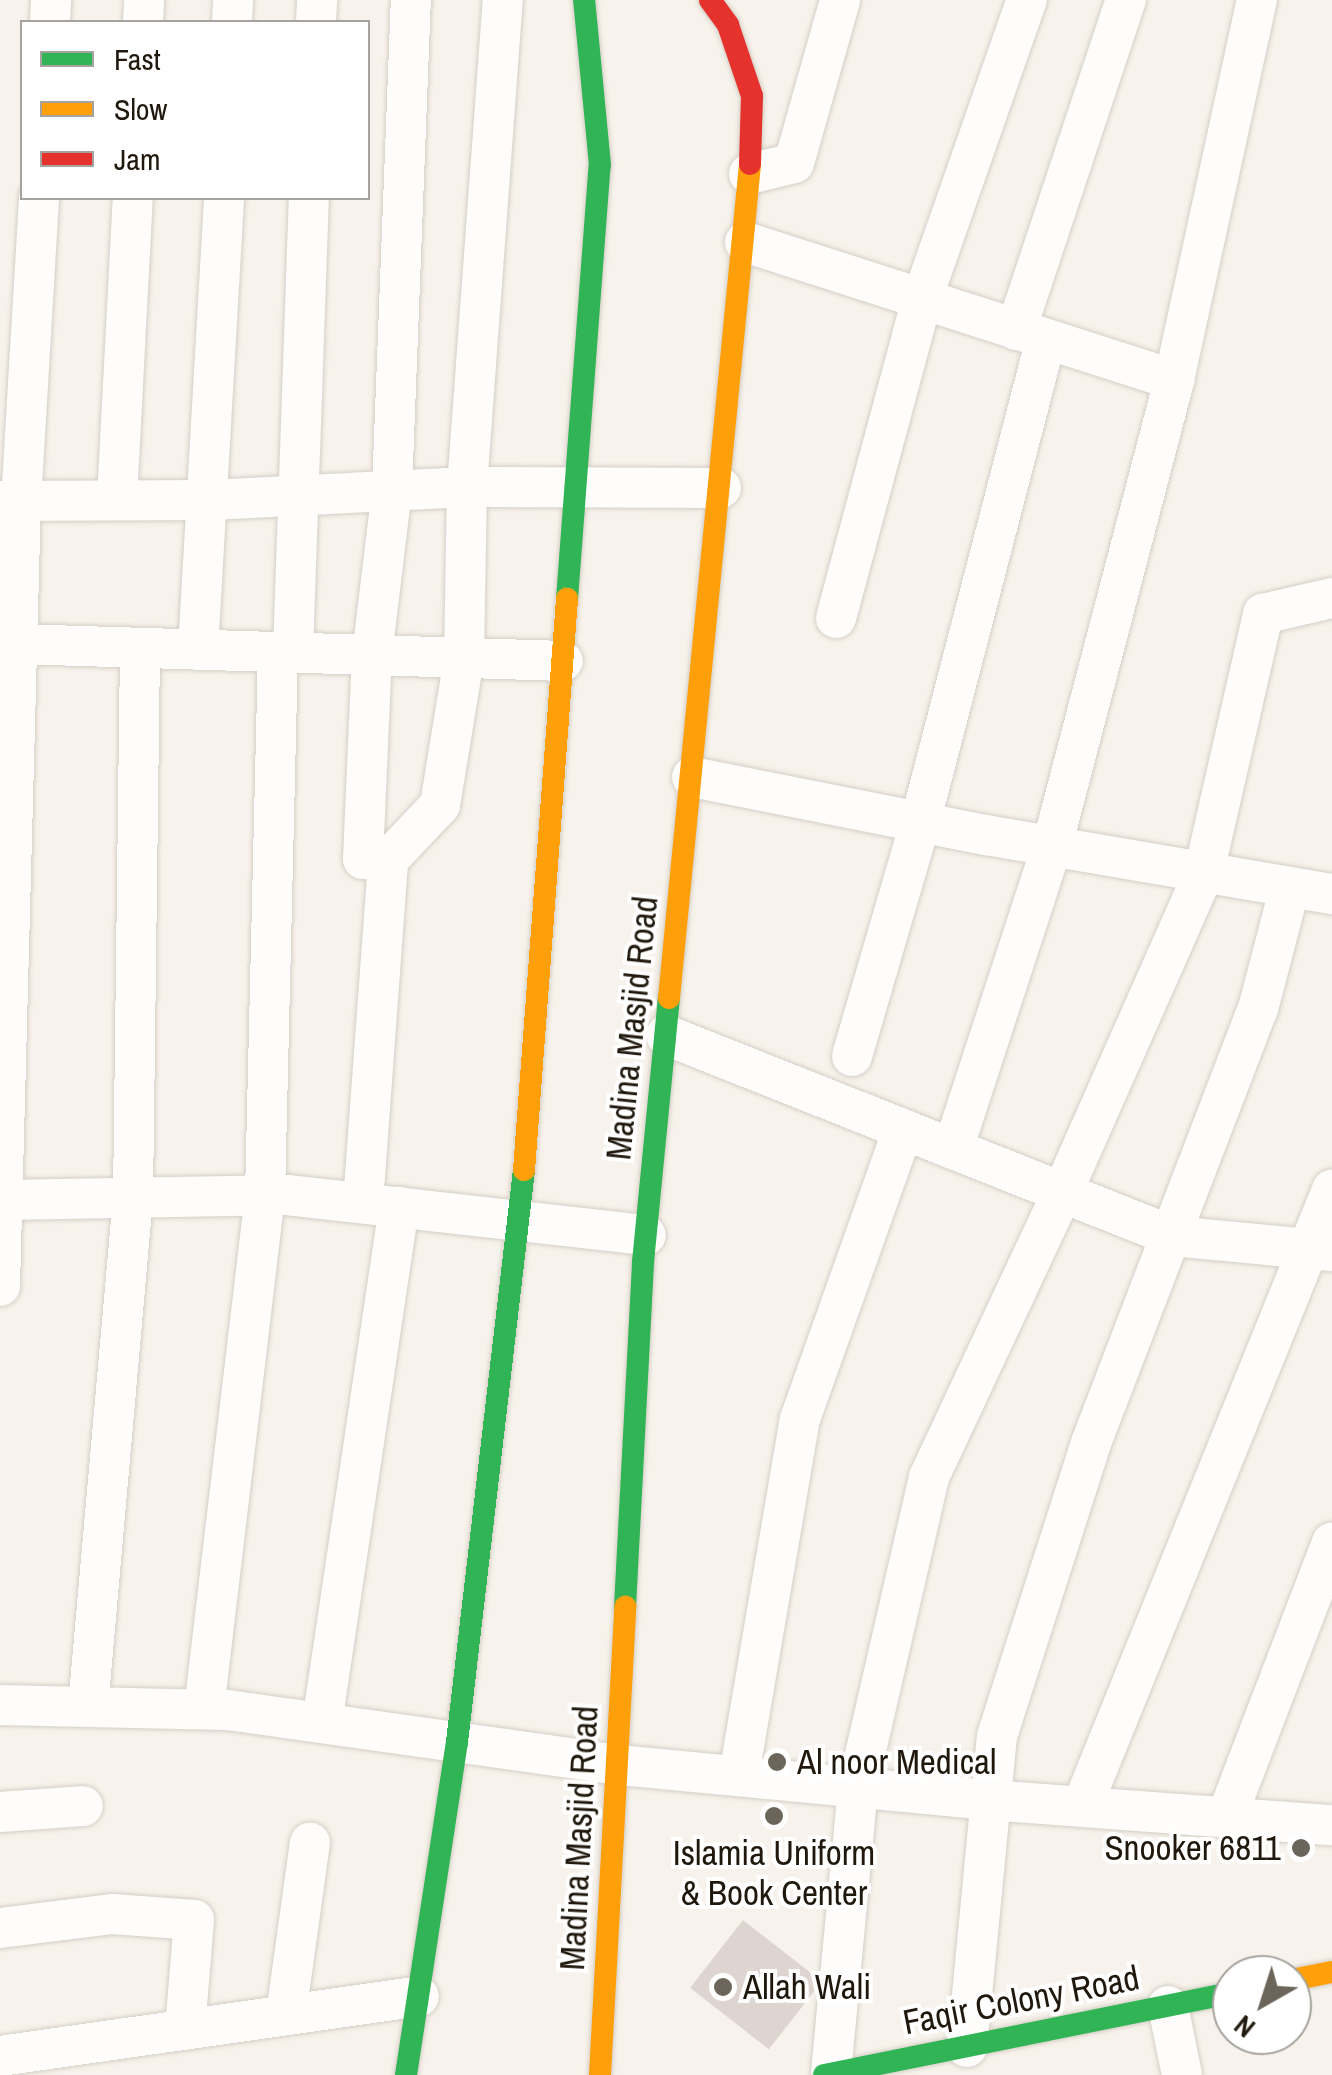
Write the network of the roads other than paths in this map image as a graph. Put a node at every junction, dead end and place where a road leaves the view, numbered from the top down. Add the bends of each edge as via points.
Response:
1 (412, 0) edge
2 (503, 0) edge
3 (584, 0) edge
4 (710, 0) edge
5 (840, 0) edge
6 (1028, 0) edge
7 (1126, 0) edge
8 (1257, 0) edge
9 (750, 174) junction
10 (40, 200) edge
11 (134, 200) edge
12 (224, 200) edge
13 (309, 200) edge
14 (745, 242) junction
15 (922, 299) junction
16 (1031, 334) junction
17 (1174, 380) junction
18 (468, 488) junction
19 (574, 488) junction
20 (720, 488) junction
21 (392, 490) junction
22 (296, 493) junction
23 (117, 499) junction
24 (210, 500) junction
25 (11, 501) edge
26 (1332, 598) edge
27 (836, 618) dead end
28 (12, 633) edge
29 (140, 648) junction
30 (198, 650) junction
31 (285, 652) junction
32 (372, 655) junction
33 (464, 658) junction
34 (563, 661) junction
35 (8, 711) edge
36 (692, 777) junction
37 (920, 823) junction
38 (6, 829) edge
39 (1052, 846) junction
40 (388, 860) junction
41 (1204, 872) junction
42 (1290, 887) junction
43 (1332, 894) edge
44 (666, 1035) junction
45 (852, 1056) dead end
46 (904, 1130) junction
47 (952, 1149) junction
48 (1332, 1190) edge
49 (1062, 1192) junction
50 (265, 1195) junction
51 (132, 1198) junction
52 (381, 1205) junction
53 (2, 1210) edge
54 (520, 1221) junction
55 (646, 1235) junction
56 (1172, 1236) junction
57 (1321, 1250) edge
58 (0, 1286) edge
59 (1332, 1542) edge
60 (0, 1706) edge
61 (88, 1707) junction
62 (204, 1710) junction
63 (322, 1723) junction
64 (457, 1742) junction
65 (619, 1764) junction
66 (739, 1775) junction
67 (858, 1784) junction
68 (988, 1800) junction
69 (1083, 1804) junction
70 (84, 1806) dead end
71 (0, 1812) edge
72 (1227, 1816) junction
73 (1332, 1825) edge
74 (310, 1844) dead end
75 (0, 1928) edge
76 (419, 1996) junction
77 (1212, 1997) edge
78 (1168, 2006) junction
79 (286, 2015) junction
80 (185, 2030) junction
81 (966, 2047) junction
82 (0, 2056) edge
83 (848, 2072) edge
84 (406, 2075) edge
85 (600, 2075) edge
86 (1182, 2075) edge

1 - 21 street
2 - 18 street
3 - 19 street via 600,165
4 - 9 street, Madina Masjid Road via 728,24 752,96
5 - 9 street via 794,163
6 - 15 street
7 - 16 street
8 - 17 street
9 - 14 street, Madina Masjid Road
10 - 25 street
11 - 23 street
12 - 24 street
13 - 22 street
14 - 15 street
14 - 20 street, Madina Masjid Road
15 - 16 street
15 - 27 street
16 - 17 street
16 - 37 street
17 - 39 street
18 - 19 street
18 - 21 street
18 - 33 street
19 - 20 street
19 - 34 street
20 - 36 street, Madina Masjid Road
21 - 22 street
21 - 32 street
22 - 24 street
22 - 31 street
23 - 24 street
23 - 25 street
24 - 30 street
25 - 28 street
26 - 41 street via 1263,614
28 - 29 street
28 - 35 street
29 - 30 street
29 - 51 street
30 - 31 street
31 - 32 street
31 - 50 street
32 - 33 street
32 - 40 street via 363,859
33 - 34 street
33 - 40 street via 440,804
34 - 54 street
35 - 38 street
36 - 37 street
36 - 44 street, Madina Masjid Road
37 - 39 street
37 - 45 street
38 - 53 street
39 - 41 street
39 - 47 street
40 - 52 street
41 - 42 street
41 - 49 street
42 - 43 street
42 - 56 street via 1258,1009
44 - 46 street
44 - 55 street, Madina Masjid Road
46 - 47 street
46 - 66 street via 800,1420
47 - 49 street
48 - 57 street
49 - 56 street
49 - 67 street via 929,1476
50 - 51 street
50 - 52 street
50 - 62 street
51 - 53 street
51 - 61 street
52 - 54 street
52 - 63 street
53 - 58 street
54 - 55 street
54 - 64 street
55 - 65 street, Madina Masjid Road
56 - 57 street
56 - 68 street via 1038,1597 997,1736
57 - 69 street
59 - 72 street
60 - 61 street
61 - 62 street
62 - 63 street
63 - 64 street
64 - 65 street
64 - 76 street
65 - 66 street
65 - 85 street, Madina Masjid Road
66 - 67 street
67 - 68 street
67 - 83 street
68 - 69 street
68 - 81 street
69 - 72 street
70 - 71 street
72 - 73 street
74 - 79 street
75 - 80 street via 113,1914 194,1920
76 - 79 street
76 - 84 street
77 - 78 street, Faqir Colony Road
78 - 81 street, Faqir Colony Road
78 - 86 street
79 - 80 street
80 - 82 street
81 - 83 street, Faqir Colony Road

